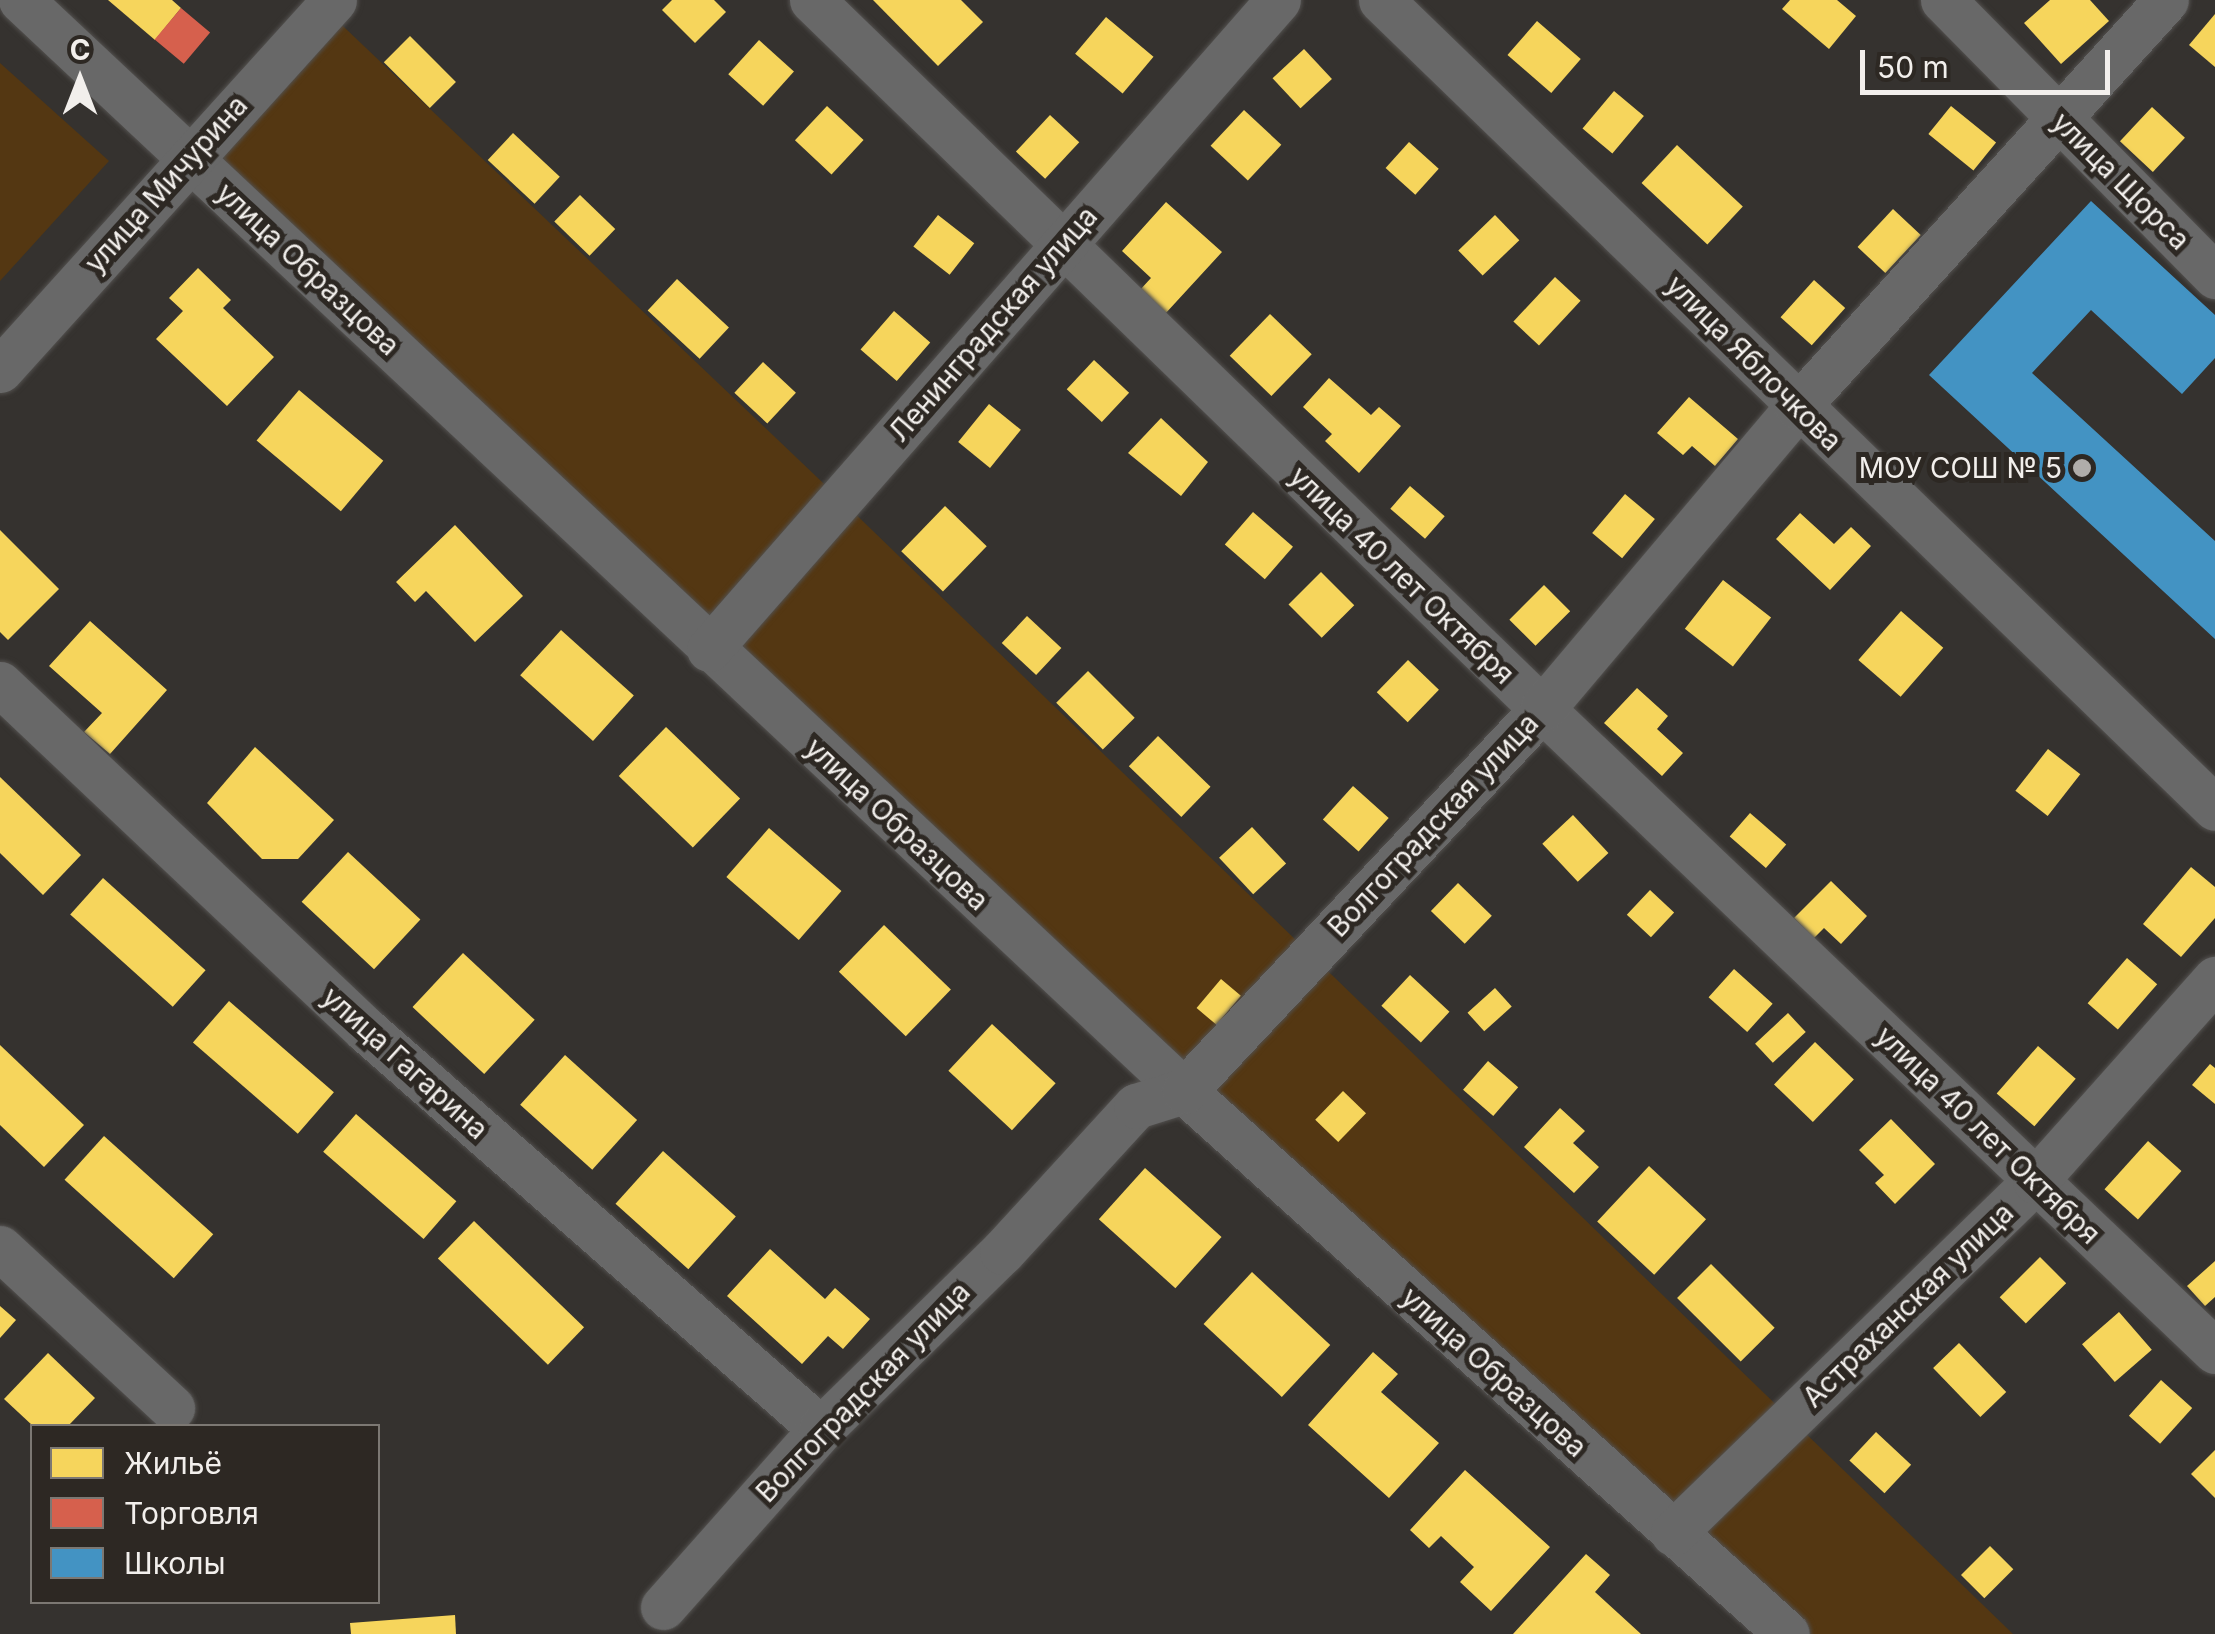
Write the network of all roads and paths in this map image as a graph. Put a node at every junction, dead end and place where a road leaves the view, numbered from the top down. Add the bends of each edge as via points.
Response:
1 (21, 0) edge
2 (334, 0) edge
3 (812, 0) edge
4 (1278, 0) edge
5 (1380, 0) edge
6 (1943, 0) edge
7 (2166, 0) edge
8 (2060, 120) junction
9 (190, 158) junction
10 (1061, 244) junction
11 (2215, 276) edge
12 (0, 370) edge
13 (1798, 407) junction
14 (709, 649) junction
15 (0, 684) edge
16 (1542, 710) junction
17 (2215, 808) edge
18 (2215, 978) edge
19 (1184, 1091) junction
20 (2036, 1180) junction
21 (0, 1248) edge
22 (2215, 1351) edge
23 (172, 1408) dead end
24 (820, 1429) junction
25 (1673, 1534) junction
26 (663, 1607) dead end
27 (1787, 1634) edge

1 - 9 street, улица Образцова
2 - 9 street, улица Мичурина
3 - 10 street, улица 40 лет Октября
4 - 10 street, Ленинградская улица
5 - 13 street, улица Яблочкова via 1550,158
6 - 8 street, улица Щорса
7 - 8 street, Волгоградская улица
8 - 11 street, улица Щорса
8 - 13 street, Волгоградская улица
9 - 12 street, улица Мичурина
9 - 14 street, улица Образцова
10 - 14 street, Ленинградская улица
10 - 16 street, улица 40 лет Октября
13 - 16 street, Волгоградская улица
13 - 17 street, улица Яблочкова
14 - 19 street, улица Образцова
15 - 24 street, улица Гагарина via 366,1030
16 - 19 street, Волгоградская улица
16 - 20 street, улица 40 лет Октября
18 - 20 street, Астраханская улица
19 - 24 street, Волгоградская улица via 1136,1106 1002,1252
19 - 25 street, улица Образцова
20 - 22 street, улица 40 лет Октября
20 - 25 street, Астраханская улица
21 - 23 street
24 - 26 street, Волгоградская улица
25 - 27 street, улица Образцова

